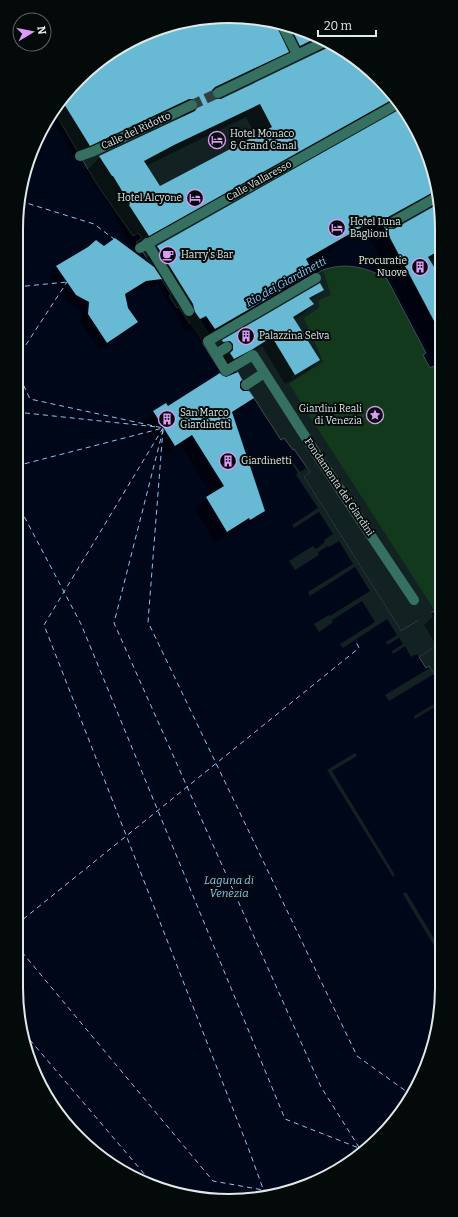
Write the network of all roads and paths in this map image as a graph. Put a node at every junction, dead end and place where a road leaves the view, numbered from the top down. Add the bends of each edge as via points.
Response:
1 (285, 31) edge
2 (320, 44) edge
3 (296, 54) junction
4 (218, 93) tunnel mouth
5 (192, 105) tunnel mouth
6 (394, 106) edge
7 (80, 156) dead end
8 (433, 200) edge
9 (391, 223) dead end
10 (316, 278) dead end
11 (189, 311) dead end
12 (228, 347) dead end
13 (216, 354) junction
14 (264, 373) junction
15 (246, 385) dead end
16 (414, 600) dead end

1 - 3 street
2 - 3 street
3 - 4 street
5 - 7 street, Calle del Ridotto
6 - 11 street, Calle Vallaresso via 144,246
8 - 9 street
10 - 13 street, Fondamenta dei Giardini via 208,341
12 - 13 street
13 - 14 street, Fondamenta dei Giardini via 226,371 253,351
14 - 15 street
14 - 16 street, Fondamenta dei Giardini

